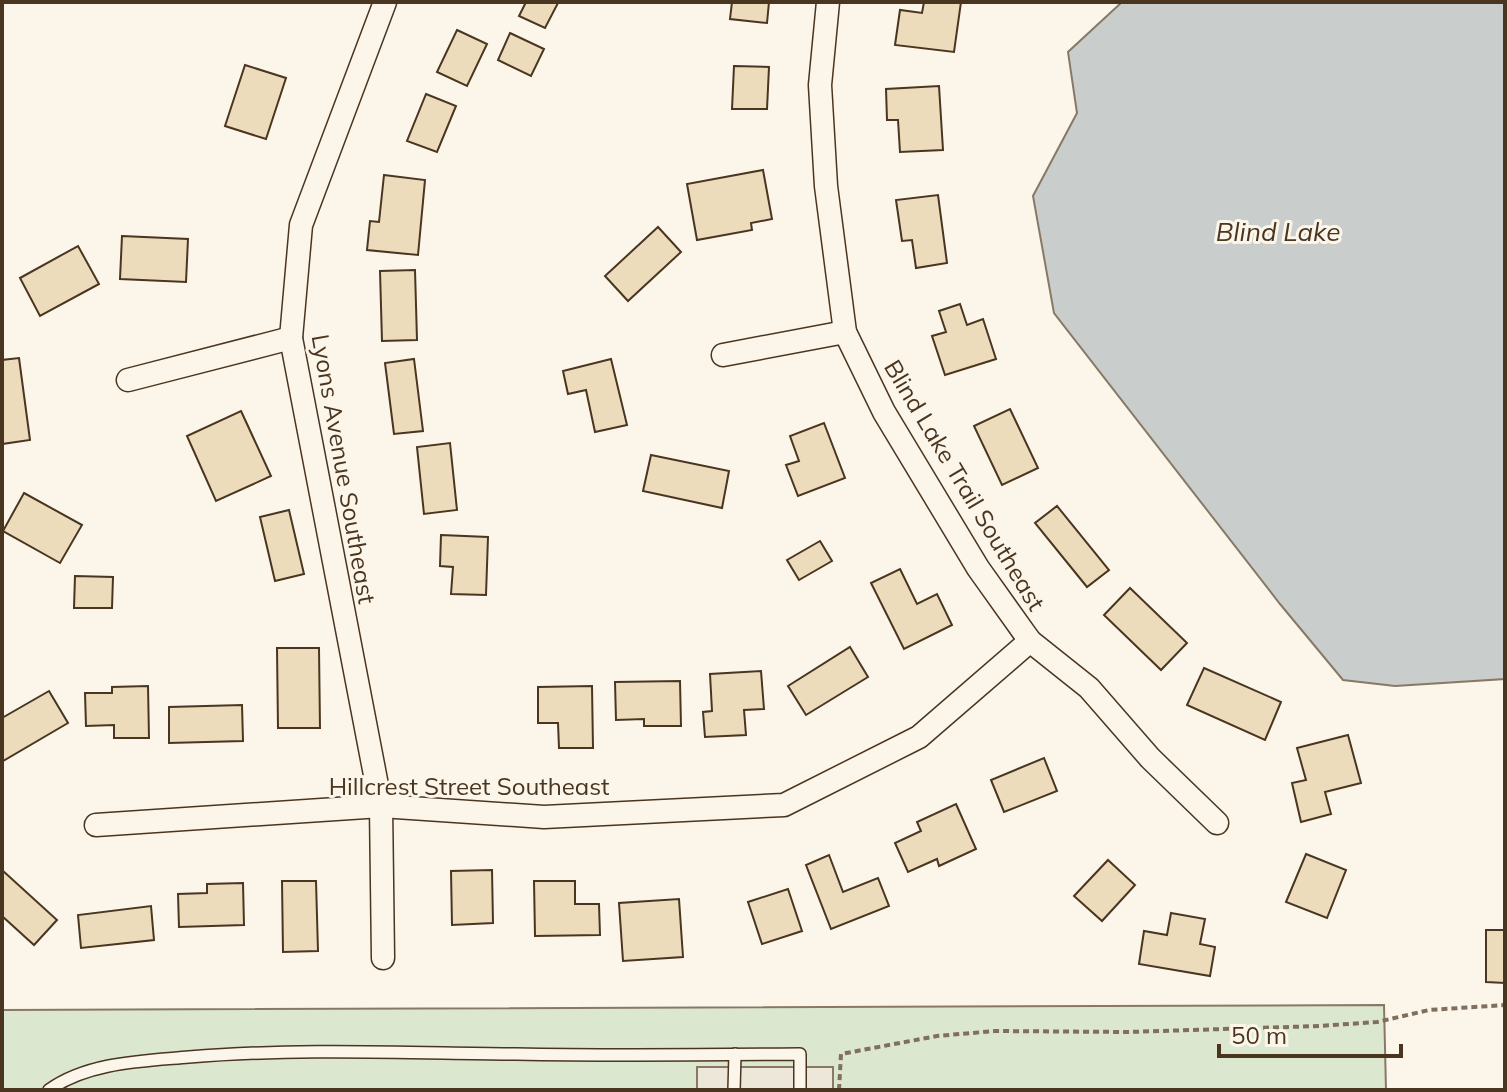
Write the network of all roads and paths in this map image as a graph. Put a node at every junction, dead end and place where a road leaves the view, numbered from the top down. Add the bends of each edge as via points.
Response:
1 (385, 2) edge
2 (828, 2) edge
3 (845, 332) junction
4 (291, 338) junction
5 (723, 355) dead end
6 (128, 380) dead end
7 (1030, 641) junction
8 (381, 806) junction
9 (1217, 823) dead end
10 (96, 825) dead end
11 (383, 958) dead end
12 (1505, 1005) edge
13 (735, 1054) junction
14 (49, 1090) edge
15 (734, 1090) edge
16 (800, 1090) edge
17 (839, 1090) edge

1 - 4 street, Lyons Avenue Southeast via 301,225
2 - 3 street, Blind Lake Trail Southeast via 820,85 826,186
3 - 5 street
3 - 7 street, Blind Lake Trail Southeast via 884,412 978,568
4 - 6 street
4 - 8 street, Lyons Avenue Southeast
7 - 8 street, Hillcrest Street Southeast via 919,737 784,805 544,817
7 - 9 street, Blind Lake Trail Southeast via 1089,688
8 - 10 street, Hillcrest Street Southeast
8 - 11 street, Lyons Avenue Southeast
12 - 17 path via 1319,1026 937,1036 841,1054
13 - 14 lane via 216,1055 92,1070
13 - 15 lane
13 - 16 lane via 800,1054

